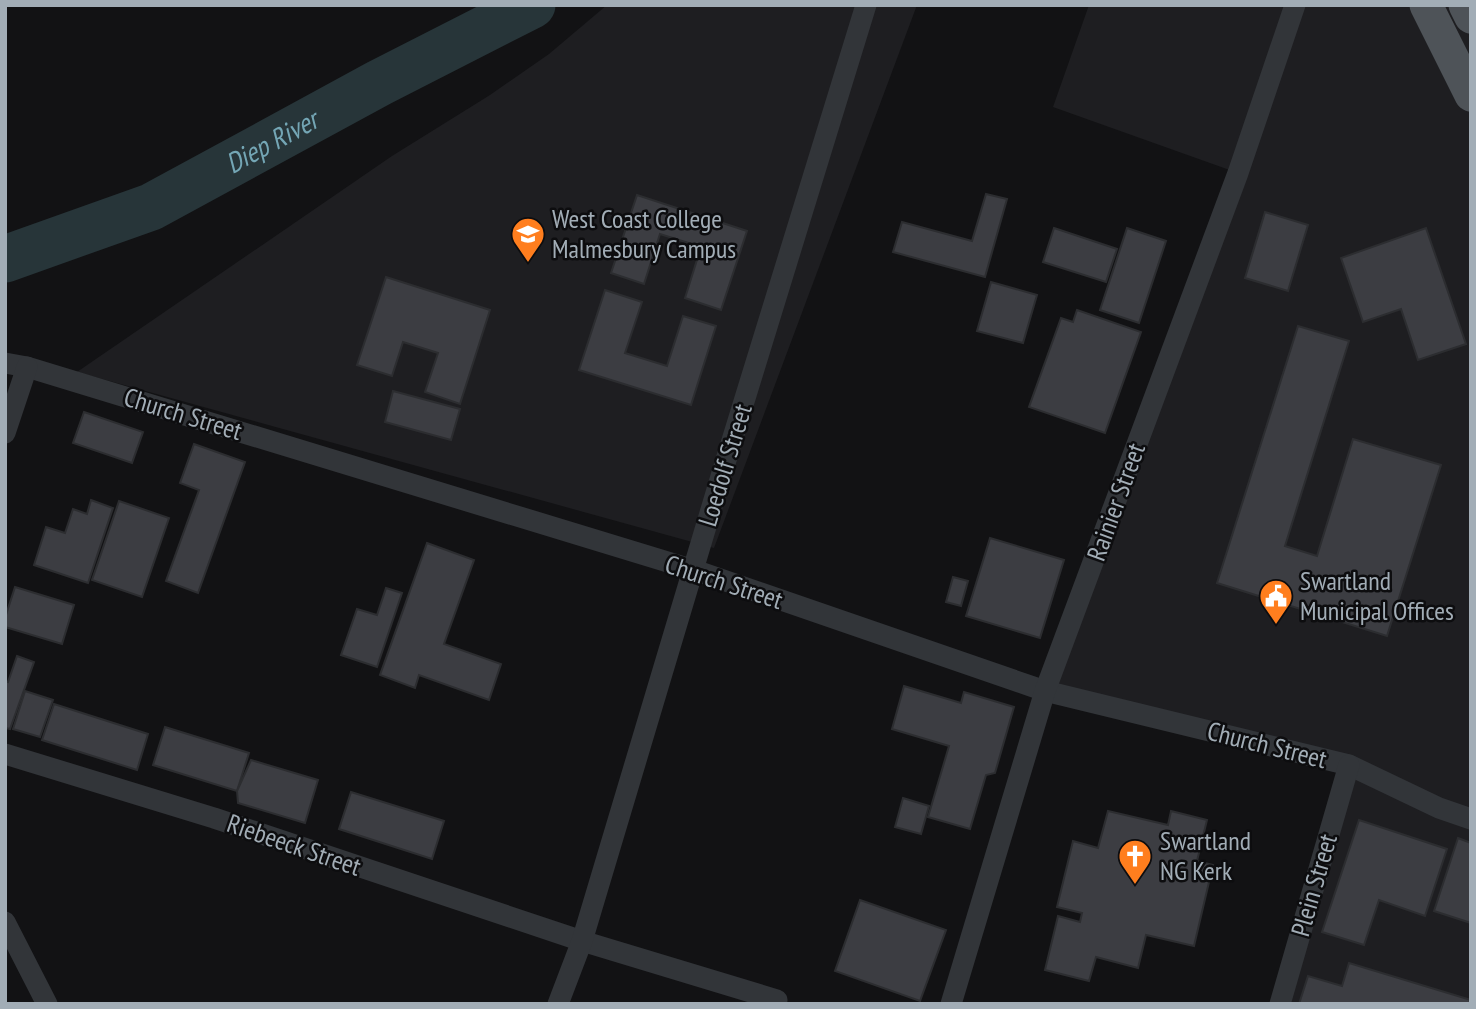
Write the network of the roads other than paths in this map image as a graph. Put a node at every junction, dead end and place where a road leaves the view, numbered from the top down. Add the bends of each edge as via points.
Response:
1 (866, 5) edge
2 (1295, 5) edge
3 (1426, 5) edge
4 (1465, 5) edge
5 (1471, 17) edge
6 (1471, 95) edge
7 (14, 364) edge
8 (5, 433) edge
9 (694, 570) junction
10 (1045, 691) junction
11 (5, 754) edge
12 (1349, 765) junction
13 (1471, 806) edge
14 (1439, 808) junction
15 (1471, 819) edge
16 (5, 922) edge
17 (582, 942) junction
18 (777, 1000) dead end
19 (47, 1004) edge
20 (558, 1004) edge
21 (951, 1004) edge
22 (1279, 1004) edge

1 - 9 street, Loedolf Street
2 - 10 street, Rainier Street via 1238,173
3 - 6 main road
4 - 5 main road
7 - 8 street
7 - 9 street, Church Street
9 - 10 street, Church Street
9 - 17 street, Loedolf Street
10 - 12 street, Church Street
10 - 21 street, Rainier Street
11 - 17 street, Riebeeck Street via 214,818
12 - 14 street, Church Street
12 - 22 street, Plein Street
13 - 14 street, Church Street
14 - 15 street, Church Street
16 - 19 street
17 - 18 street, Riebeeck Street
17 - 20 street, Loedolf Street

